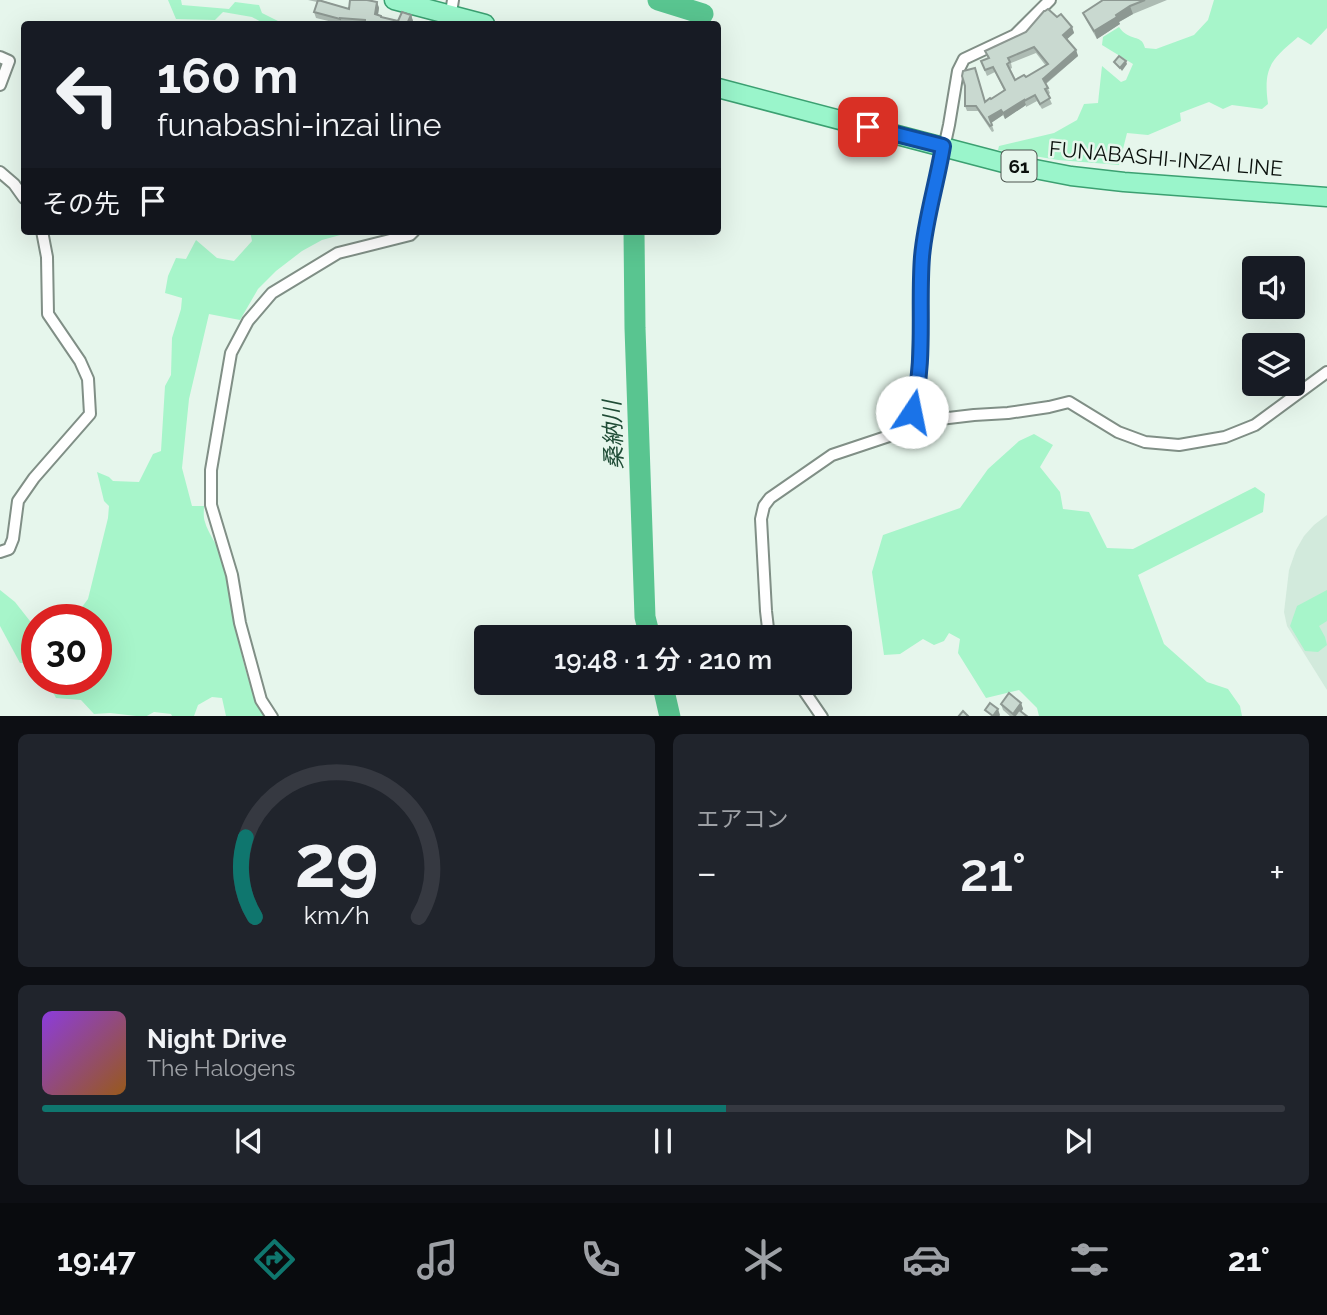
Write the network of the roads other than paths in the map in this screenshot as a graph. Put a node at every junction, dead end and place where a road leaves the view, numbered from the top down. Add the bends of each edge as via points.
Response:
1 (394, 0) edge
2 (1050, 0) edge
3 (451, 13) edge
4 (476, 21) edge
5 (0, 57) edge
6 (0, 85) edge
7 (721, 89) edge
8 (943, 146) junction
9 (0, 172) edge
10 (21, 194) edge
11 (1327, 197) edge
12 (43, 235) edge
13 (410, 235) edge
14 (1327, 372) edge
15 (907, 427) junction
16 (0, 552) edge
17 (768, 625) edge
18 (807, 695) edge
19 (272, 716) edge
20 (822, 716) edge

1 - 3 main road
2 - 8 street via 1015,35 964,59
3 - 4 main road
5 - 6 street via 9,61
7 - 8 main road, FUNABASHI-INZAI LINE / 61
8 - 11 main road, FUNABASHI-INZAI LINE / 61 via 1089,179
8 - 15 street via 922,258 917,394
9 - 10 street
12 - 16 street via 48,314 88,379 90,414 18,501 13,539 9,549
13 - 19 street via 338,253 272,293 248,321 231,353 211,470 211,505 261,700
14 - 15 street via 1255,425 1225,437 1179,445 1146,442 1118,432 1069,402
15 - 17 street via 832,455 764,506 762,553
18 - 20 street

